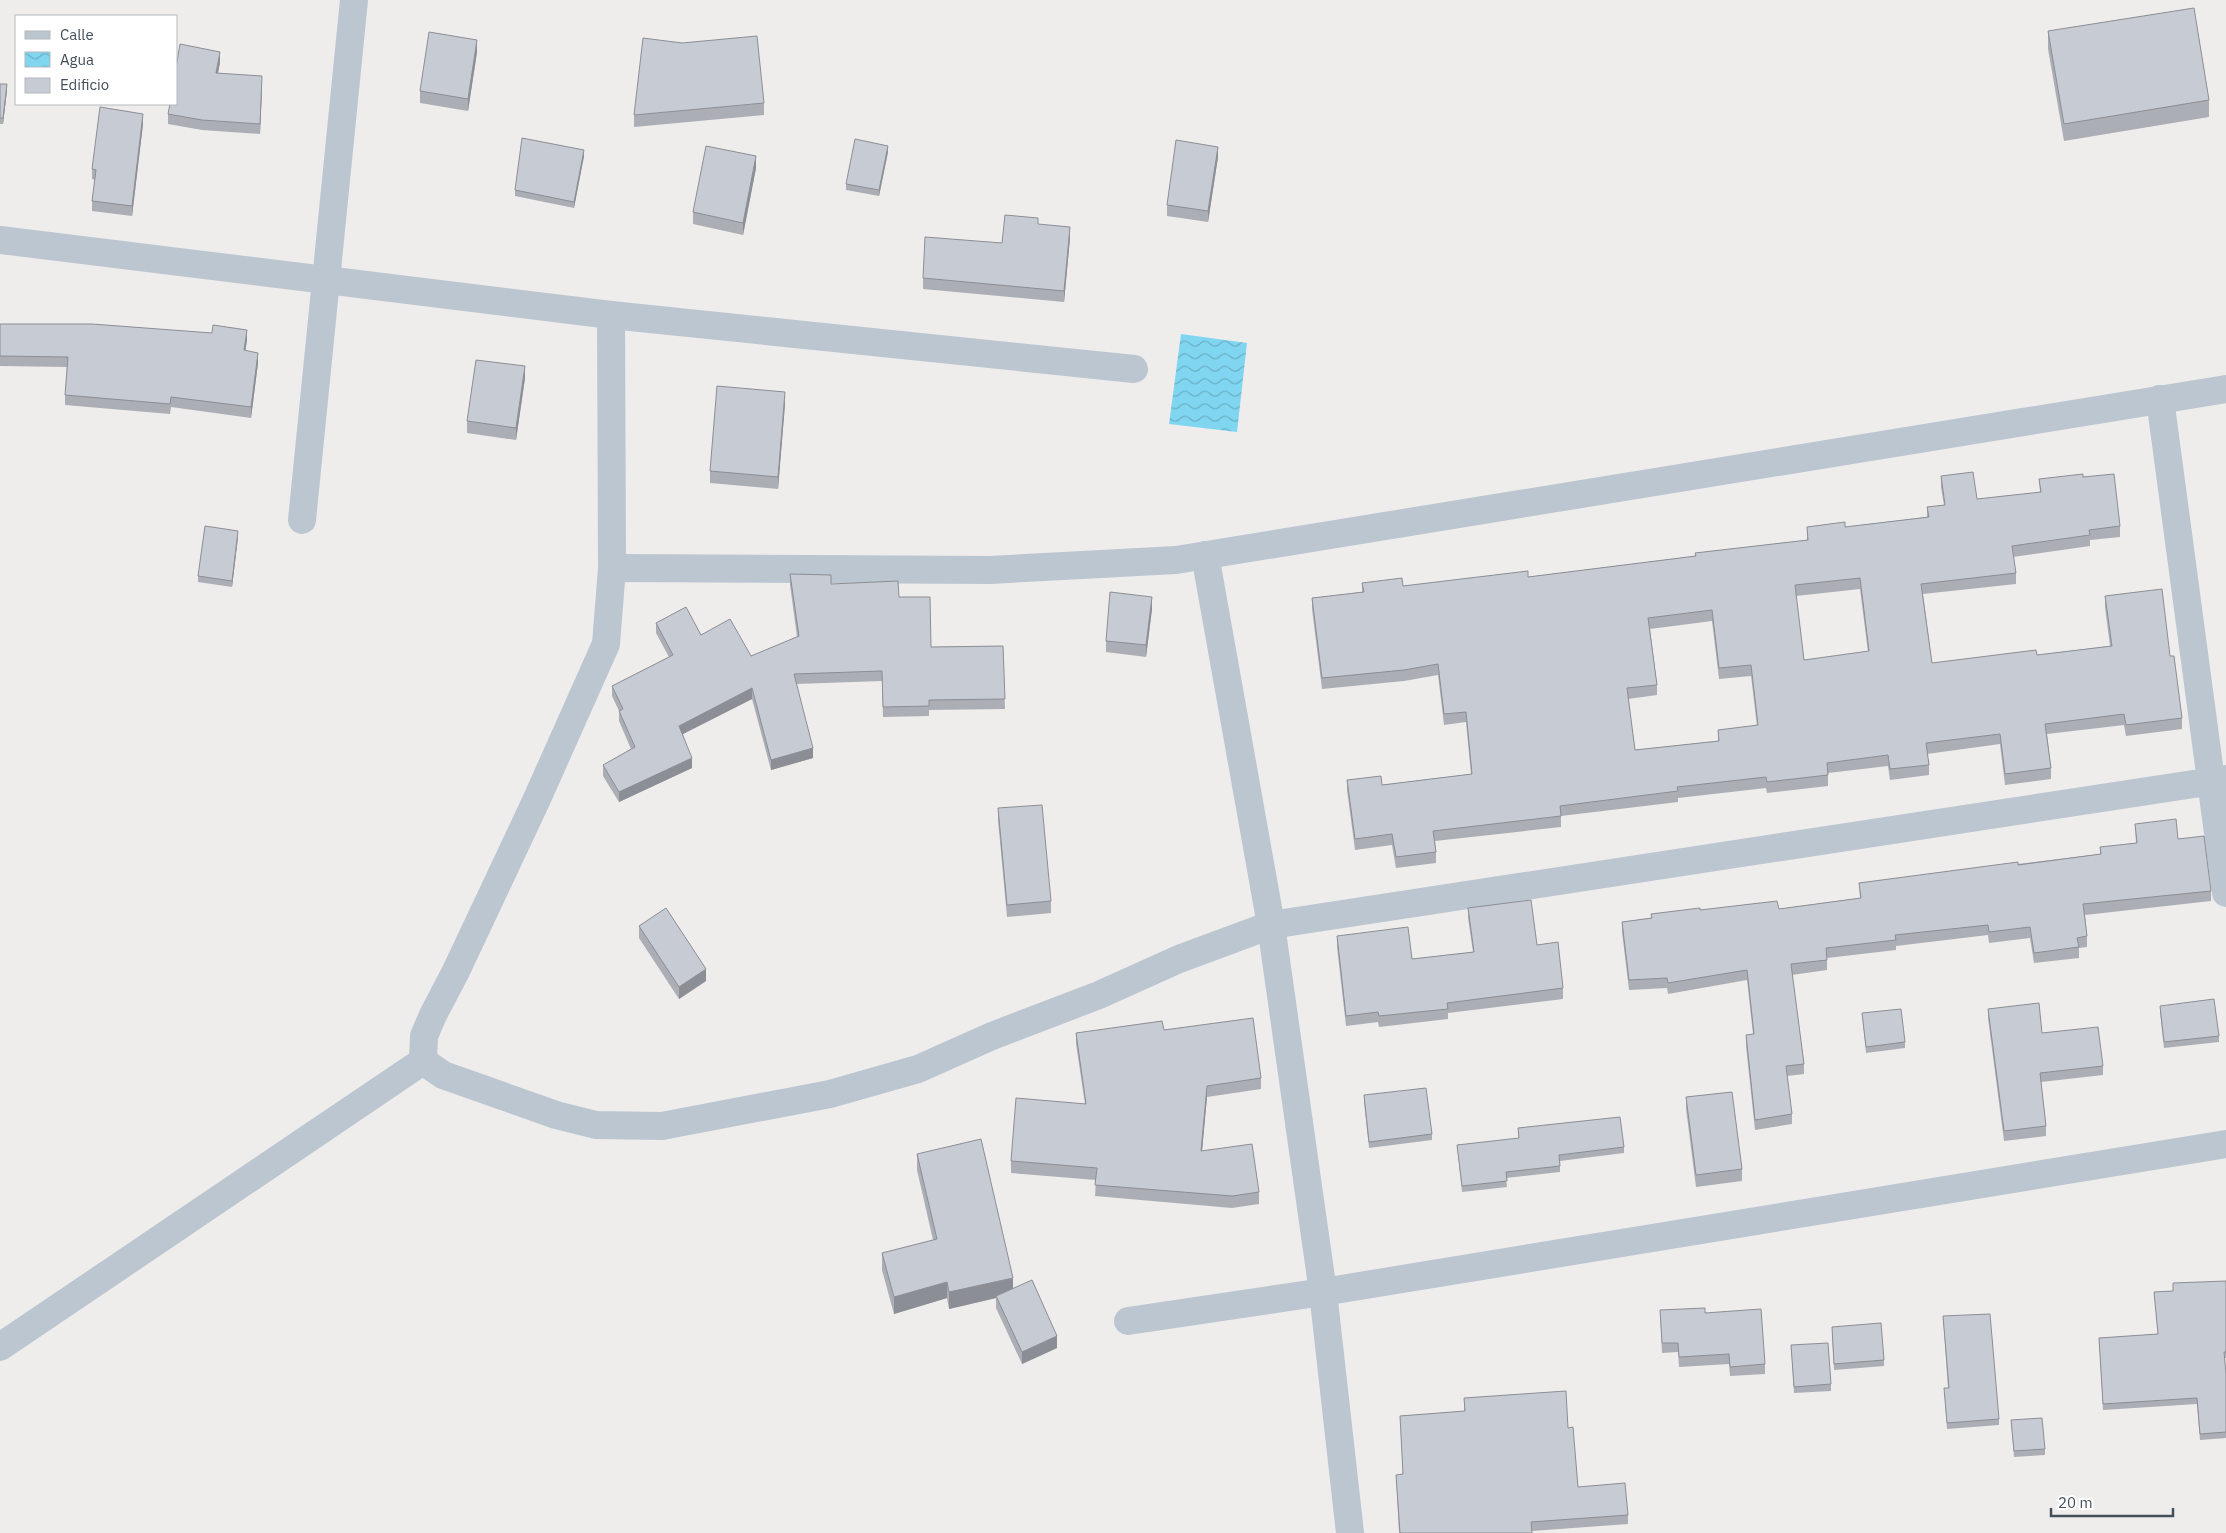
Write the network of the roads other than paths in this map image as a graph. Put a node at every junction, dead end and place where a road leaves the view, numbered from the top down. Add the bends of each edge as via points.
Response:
1 (354, 0) edge
2 (0, 240) edge
3 (326, 280) junction
4 (611, 315) junction
5 (1134, 369) dead end
6 (2226, 388) edge
7 (2160, 399) junction
8 (302, 520) dead end
9 (1205, 555) junction
10 (612, 568) junction
11 (2219, 780) edge
12 (2226, 893) edge
13 (1271, 925) junction
14 (423, 1061) junction
15 (2226, 1144) edge
16 (1323, 1292) junction
17 (1128, 1321) dead end
18 (0, 1347) edge
19 (1350, 1533) edge

1 - 3 street
2 - 3 street
3 - 4 street
3 - 8 street
4 - 5 street
4 - 10 street
6 - 7 street
7 - 9 street
7 - 11 street
9 - 10 street via 1176,560 990,570
9 - 13 street
10 - 14 street via 606,644 536,802 433,1015 424,1036
11 - 12 street
11 - 13 street
13 - 14 street via 1179,959 918,1069 830,1094 662,1126 596,1125 556,1115 443,1075
13 - 16 street
14 - 18 street
15 - 16 street
16 - 17 street
16 - 19 street

